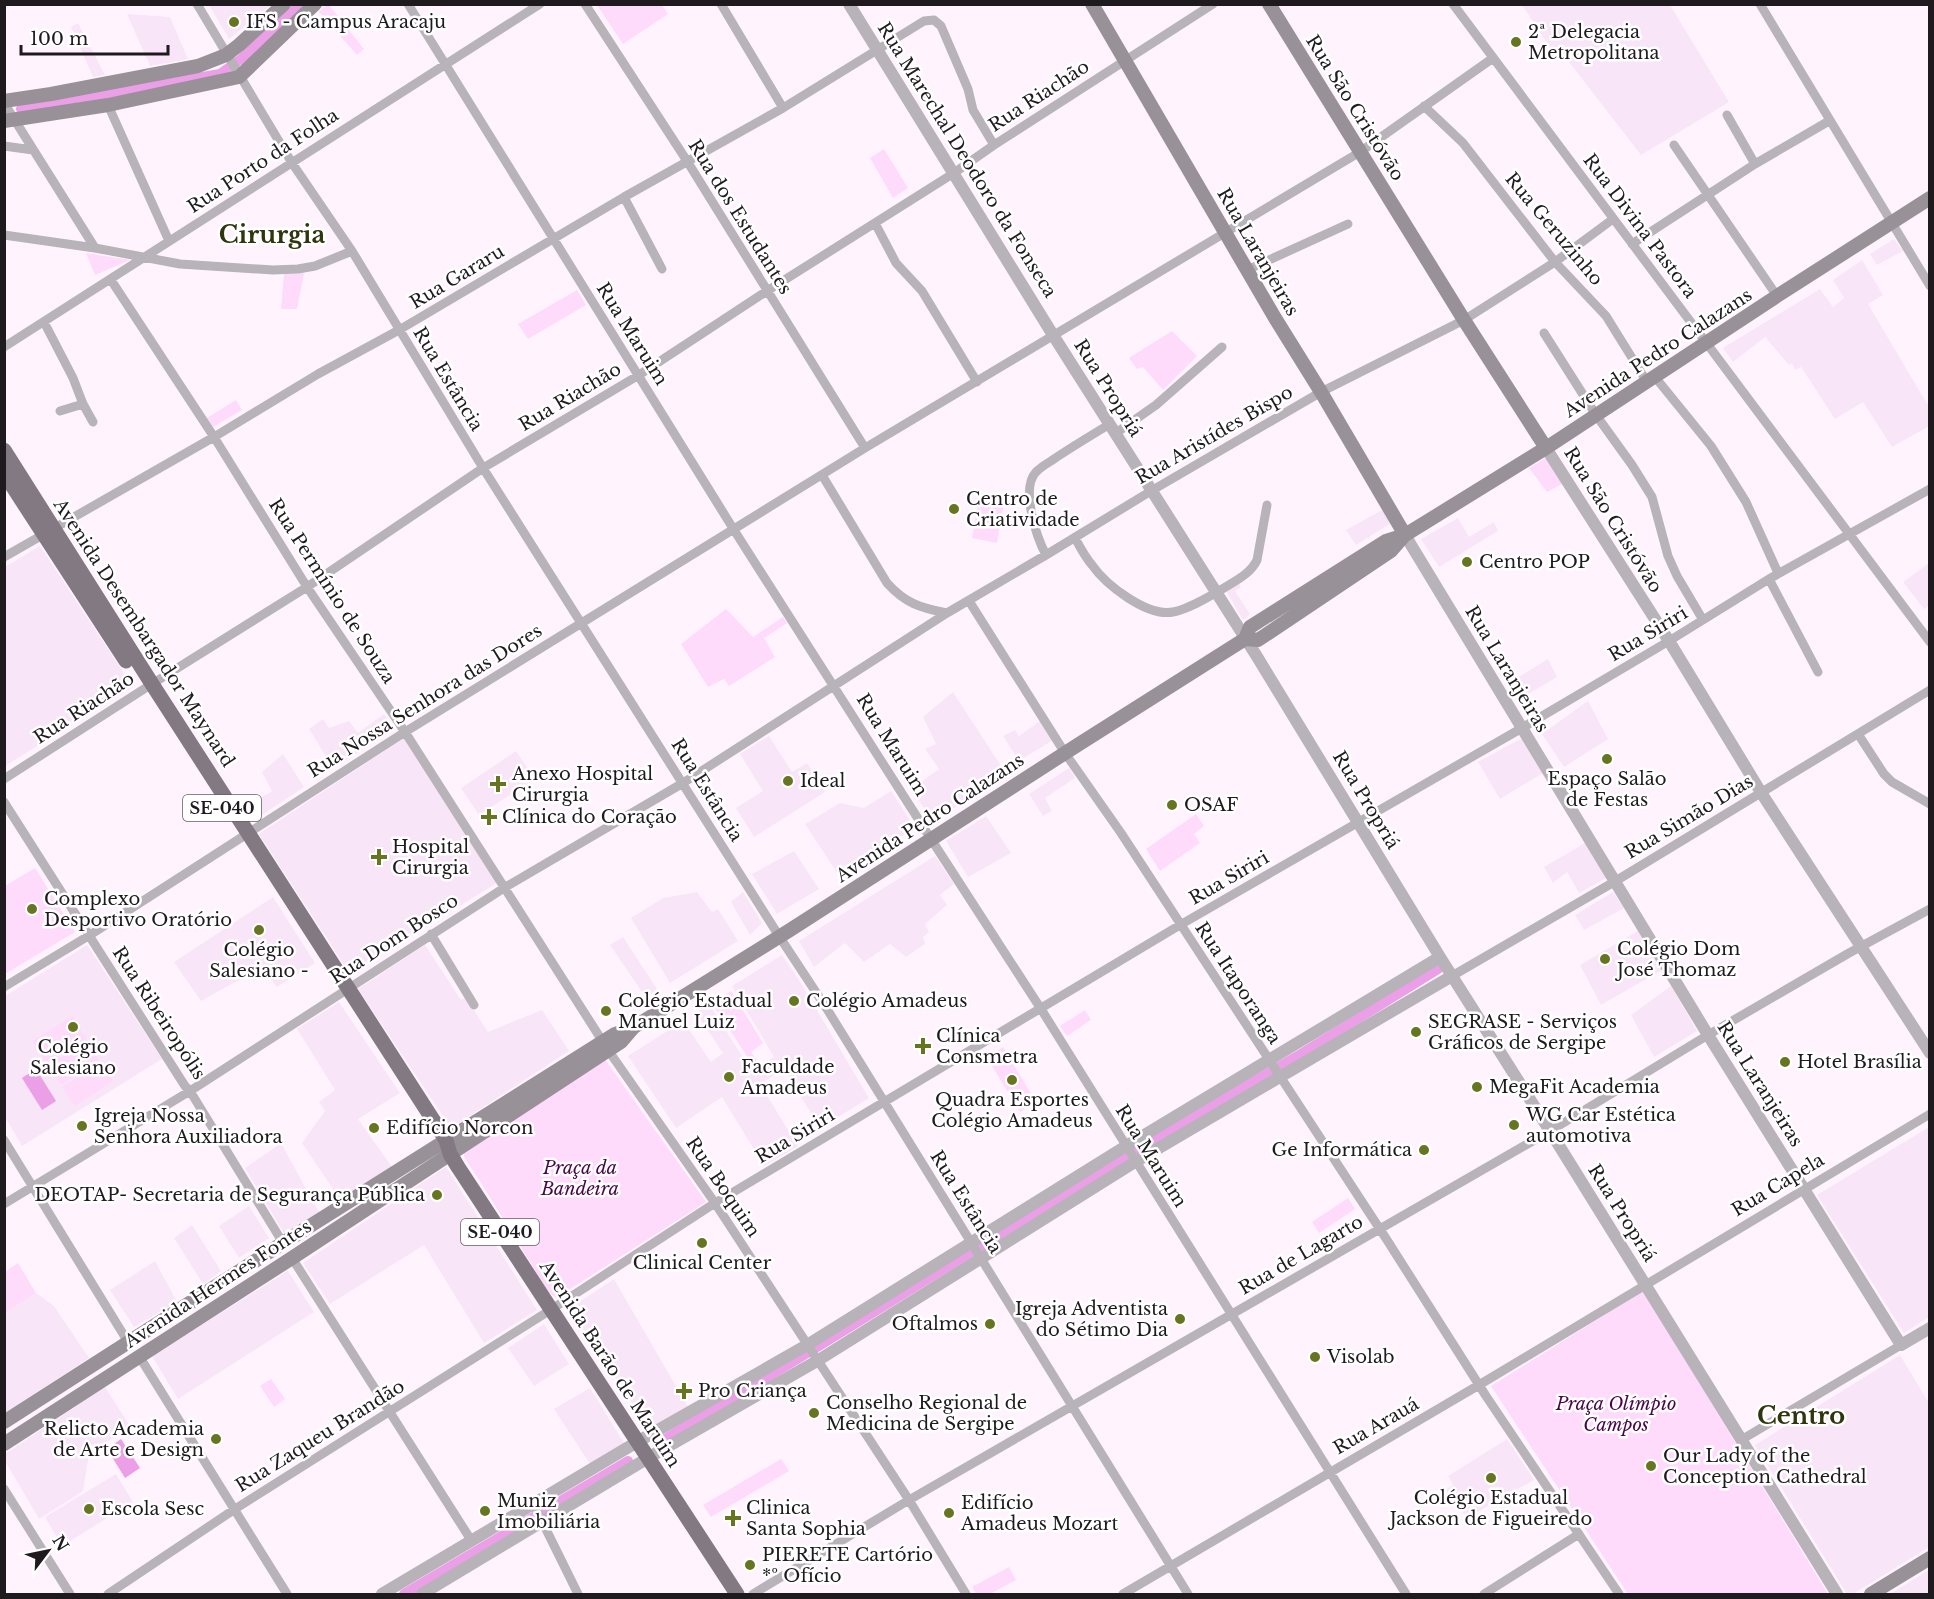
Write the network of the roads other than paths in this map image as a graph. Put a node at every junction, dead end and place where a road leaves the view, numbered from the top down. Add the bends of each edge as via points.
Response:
1 (197, 4) edge
2 (284, 4) edge
3 (315, 4) edge
4 (408, 4) edge
5 (540, 4) edge
6 (585, 4) edge
7 (721, 4) edge
8 (849, 4) edge
9 (1092, 4) edge
10 (1213, 4) edge
11 (1269, 4) edge
12 (1453, 4) edge
13 (1760, 4) edge
14 (877, 50) junction
15 (227, 56) junction
16 (1493, 58) junction
17 (1125, 60) junction
18 (445, 64) junction
19 (238, 76) junction
20 (4, 102) edge
21 (108, 105) junction
22 (1424, 106) junction
23 (783, 108) junction
24 (1727, 115) dead end
25 (10, 119) edge
26 (1830, 121) junction
27 (994, 145) junction
28 (4, 146) edge
29 (1674, 146) dead end
30 (33, 150) junction
31 (1360, 152) junction
32 (687, 161) junction
33 (292, 163) junction
34 (1755, 164) junction
35 (954, 173) junction
36 (1708, 195) junction
37 (624, 197) junction
38 (1929, 198) edge
39 (1612, 219) junction
40 (874, 223) junction
41 (1891, 223) junction
42 (1348, 224) dead end
43 (1225, 231) junction
44 (4, 236) edge
45 (552, 239) junction
46 (169, 241) junction
47 (1632, 243) junction
48 (95, 248) junction
49 (351, 251) junction
50 (144, 257) junction
51 (1555, 262) junction
52 (662, 269) dead end
53 (1248, 270) junction
54 (111, 280) junction
55 (1929, 286) edge
56 (767, 291) junction
57 (1777, 296) junction
58 (1464, 320) junction
59 (44, 322) junction
60 (399, 330) junction
61 (1544, 333) dead end
62 (1053, 335) junction
63 (1707, 342) junction
64 (4, 347) edge
65 (1222, 347) dead end
66 (639, 375) junction
67 (1651, 379) junction
68 (977, 382) junction
69 (1321, 392) junction
70 (83, 404) junction
71 (60, 411) dead end
72 (1596, 415) junction
73 (93, 422) dead end
74 (1113, 429) junction
75 (214, 437) junction
76 (865, 447) junction
77 (1546, 448) junction
78 (4, 450) edge
79 (483, 468) junction
80 (4, 473) edge
81 (822, 476) junction
82 (1929, 489) edge
83 (1151, 491) junction
84 (1267, 505) dead end
85 (734, 530) junction
86 (49, 532) junction
87 (1850, 533) junction
88 (1405, 536) junction
89 (1075, 538) junction
90 (1046, 555) junction
91 (4, 557) edge
92 (1778, 573) junction
93 (1769, 579) junction
94 (307, 587) junction
95 (1215, 593) junction
96 (969, 601) junction
97 (947, 613) junction
98 (1703, 620) junction
99 (582, 623) junction
100 (1245, 639) junction
101 (1669, 641) junction
102 (1929, 642) edge
103 (1818, 672) dead end
104 (148, 686) junction
105 (835, 687) junction
106 (1929, 690) edge
107 (1522, 728) junction
108 (405, 732) junction
109 (1858, 734) junction
110 (1065, 753) junction
111 (4, 779) edge
112 (682, 783) junction
113 (1762, 794) junction
114 (4, 802) edge
115 (1929, 804) edge
116 (1360, 823) junction
117 (244, 834) junction
118 (931, 839) junction
119 (1614, 882) junction
120 (504, 888) junction
121 (1929, 909) edge
122 (1180, 925) junction
123 (431, 934) junction
124 (90, 935) junction
125 (779, 936) junction
126 (1861, 946) junction
127 (1440, 961) junction
128 (1463, 969) junction
129 (1452, 976) junction
130 (4, 987) edge
131 (345, 990) junction
132 (474, 1005) dead end
133 (1041, 1009) junction
134 (1708, 1035) junction
135 (605, 1046) junction
136 (1929, 1053) edge
137 (1275, 1069) junction
138 (190, 1090) junction
139 (885, 1102) junction
140 (1929, 1114) edge
141 (1550, 1131) junction
142 (4, 1140) edge
143 (445, 1146) junction
144 (1130, 1154) junction
145 (33, 1186) junction
146 (1803, 1189) junction
147 (715, 1203) junction
148 (4, 1204) edge
149 (1379, 1229) junction
150 (283, 1243) junction
151 (976, 1250) junction
152 (292, 1258) junction
153 (1645, 1285) junction
154 (552, 1309) junction
155 (1230, 1314) junction
156 (1929, 1328) edge
157 (128, 1342) junction
158 (1901, 1345) junction
159 (812, 1352) junction
160 (139, 1356) junction
161 (1479, 1385) junction
162 (1073, 1405) junction
163 (389, 1410) junction
164 (4, 1422) edge
165 (1742, 1440) junction
166 (640, 1441) junction
167 (4, 1444) edge
168 (651, 1457) junction
169 (1330, 1472) junction
170 (4, 1489) edge
171 (909, 1500) junction
172 (235, 1509) junction
173 (539, 1513) junction
174 (1579, 1534) junction
175 (471, 1540) junction
176 (1929, 1558) edge
177 (1171, 1567) junction
178 (70, 1594) edge
179 (108, 1594) edge
180 (287, 1594) edge
181 (382, 1594) edge
182 (422, 1594) edge
183 (578, 1594) edge
184 (737, 1594) edge
185 (755, 1594) edge
186 (966, 1594) edge
187 (1123, 1594) edge
188 (1188, 1594) edge
189 (1406, 1594) edge
190 (1484, 1594) edge
191 (1619, 1594) edge
192 (1837, 1594) edge
193 (1871, 1594) edge

1 - 15 street, Rua Estância
2 - 15 main road
3 - 19 main road
4 - 18 street, Rua Maruim
5 - 18 street, Rua Porto da Folha
6 - 32 street, Rua dos Estudantes
7 - 23 street
8 - 14 street, Rua Marechal Deodoro da Fonseca
9 - 17 main road, Rua Laranjeiras
10 - 17 street, Rua Riachão
11 - 31 main road, Rua São Cristóvão
12 - 16 street, Rua Divina Pastora
13 - 26 street
14 - 23 street, Rua Gararu
14 - 27 street, Rua Gararu via 924,21 934,20 941,26 973,110
14 - 35 street, Rua Marechal Deodoro da Fonseca
15 - 19 street, Rua Estância
15 - 20 main road via 198,66
16 - 22 street, Rua Nossa Senhora das Dores
16 - 39 street, Rua Divina Pastora
17 - 27 street, Rua Riachão
17 - 43 main road, Rua Laranjeiras
18 - 33 street, Rua Porto da Folha
18 - 45 street, Rua Maruim
19 - 21 main road
19 - 33 street, Rua Estância
20 - 25 street
21 - 25 main road
21 - 46 street
22 - 31 street, Rua Nossa Senhora das Dores
22 - 51 street, Rua Geruzinho via 1469,150
23 - 32 street, Rua Gararu
24 - 34 street
25 - 30 street
26 - 34 street
26 - 41 street
27 - 35 street, Rua Riachão
28 - 30 street
29 - 36 street
30 - 48 street
31 - 43 street, Rua Nossa Senhora das Dores
31 - 58 main road, Rua São Cristóvão
32 - 37 street, Rua Gararu
32 - 56 street, Rua dos Estudantes
33 - 46 street, Rua Porto da Folha
33 - 49 street, Rua Estância
34 - 36 street
35 - 40 street, Rua Riachão
35 - 62 street, Rua Marechal Deodoro da Fonseca
36 - 47 street
36 - 57 street
37 - 45 street, Rua Gararu
37 - 52 street
38 - 41 main road, Avenida Pedro Calazans
39 - 47 street, Rua Divina Pastora
39 - 51 street, Rua Aristídes Bispo
40 - 56 street, Rua Riachão
40 - 68 street via 896,263 922,291
41 - 55 street
41 - 57 main road, Avenida Pedro Calazans
42 - 53 street
43 - 53 main road, Rua Laranjeiras
43 - 62 street, Rua Nossa Senhora das Dores
44 - 48 street
45 - 60 street, Rua Gararu
45 - 66 street, Rua Maruim
46 - 50 street, Rua Porto da Folha
47 - 63 street, Rua Divina Pastora
48 - 50 street
49 - 50 street via 315,266 282,270 180,264
49 - 60 street, Rua Estância
50 - 54 street, Rua Porto da Folha
51 - 58 street, Rua Aristídes Bispo
51 - 67 street, Rua Geruzinho via 1606,316
53 - 69 main road, Rua Laranjeiras
54 - 59 street, Rua Porto da Folha
54 - 75 street, Rua Permínio de Souza
56 - 66 street, Rua Riachão
56 - 76 street, Rua dos Estudantes
57 - 63 main road, Avenida Pedro Calazans
58 - 69 street, Rua Aristídes Bispo
58 - 77 main road, Rua São Cristóvão
59 - 64 street, Rua Porto da Folha
59 - 70 street
60 - 75 street, Rua Gararu
60 - 79 street, Rua Estância
61 - 72 street
62 - 68 street, Rua Nossa Senhora das Dores
62 - 74 street, Rua Propriá
63 - 67 main road, Avenida Pedro Calazans
63 - 87 street, Rua Divina Pastora
65 - 74 street via 1156,405
66 - 79 street, Rua Riachão
66 - 85 street, Rua Maruim
67 - 72 main road, Avenida Pedro Calazans
67 - 92 street, Rua Geruzinho via 1711,446 1746,502
68 - 76 street, Rua Nossa Senhora das Dores
69 - 83 street, Rua Aristídes Bispo
69 - 88 main road, Rua Laranjeiras
70 - 71 street
70 - 73 street
72 - 77 main road, Avenida Pedro Calazans
72 - 98 street via 1652,497 1668,556
74 - 83 street, Rua Propriá
74 - 90 street via 1061,454 1035,472 1031,480 1031,517
75 - 86 street, Rua Gararu
75 - 94 street, Rua Permínio de Souza
76 - 81 street, Rua Nossa Senhora das Dores
77 - 88 main road, Avenida Pedro Calazans
77 - 101 street, Rua São Cristóvão
78 - 86 main road, Avenida Desembargador Maynard / SE-040
79 - 94 street, Rua Riachão
79 - 99 street, Rua Estância
80 - 86 main road, Avenida Desembargador Maynard / SE-040
81 - 85 street, Rua Nossa Senhora das Dores
81 - 97 street via 897,594 920,608
82 - 87 street, Rua Siriri
83 - 89 street, Rua Aristídes Bispo
83 - 95 street, Rua Propriá
84 - 95 street via 1254,567
85 - 99 street, Rua Nossa Senhora das Dores
85 - 105 street, Rua Maruim
86 - 91 street, Rua Gararu
86 - 104 main road, Avenida Desembargador Maynard / SE-040
87 - 92 street, Rua Siriri
87 - 102 street, Rua Divina Pastora
88 - 100 main road, Avenida Pedro Calazans via 1391,551 1258,640
88 - 107 street, Rua Laranjeiras
89 - 90 street, Rua Aristídes Bispo
89 - 95 street via 1093,567 1137,604 1156,612 1172,612
90 - 96 street, Rua Aristídes Bispo
92 - 93 street, Rua Siriri
93 - 98 street, Rua Siriri
93 - 103 street
94 - 104 street, Rua Riachão
94 - 108 street, Rua Permínio de Souza
95 - 100 street, Rua Propriá
96 - 97 street, Rua Aristídes Bispo
96 - 110 street, Rua Itaporanga
97 - 105 street, Rua Aristídes Bispo
98 - 101 street, Rua Siriri
99 - 108 street, Rua Nossa Senhora das Dores
99 - 112 street, Rua Estância
100 - 110 main road, Avenida Pedro Calazans
100 - 116 street, Rua Propriá
101 - 107 street, Rua Siriri
101 - 113 street, Rua São Cristóvão
104 - 111 street, Rua Riachão
104 - 117 main road, Avenida Desembargador Maynard / SE-040
105 - 112 street, Rua Dom Bosco
105 - 118 street, Rua Maruim
106 - 109 street, Rua Simão Dias
107 - 116 street, Rua Siriri
107 - 119 street, Rua Laranjeiras
108 - 117 street, Rua Nossa Senhora das Dores
108 - 120 street, Rua Permínio de Souza
109 - 113 street, Rua Simão Dias
109 - 115 street via 1892,782
110 - 118 main road, Avenida Pedro Calazans
110 - 122 street, Rua Itaporanga
112 - 120 street, Rua Dom Bosco
112 - 125 street, Rua Estância
113 - 119 street, Rua Simão Dias
113 - 126 street, Rua São Cristóvão
114 - 124 street, Rua Ribeiropólis
116 - 122 street, Rua Siriri
116 - 127 street, Rua Propriá
117 - 124 street, Rua Nossa Senhora das Dores
117 - 131 main road, Avenida Desembargador Maynard / SE-040
118 - 125 main road, Avenida Pedro Calazans
118 - 133 street, Rua Maruim
119 - 128 street, Rua Simão Dias
119 - 134 street, Rua Laranjeiras
120 - 123 street, Rua Dom Bosco
120 - 135 street, Rua Permínio de Souza
121 - 126 street, Rua de Lagarto
122 - 133 street, Rua Siriri
122 - 137 street, Rua Itaporanga
123 - 131 street, Rua Dom Bosco
123 - 132 street
124 - 130 street, Rua Nossa Senhora das Dores
124 - 138 street, Rua Ribeiropólis
125 - 135 main road, Avenida Pedro Calazans via 634,1026 621,1042
125 - 139 street, Rua Estância
126 - 134 street, Rua de Lagarto
126 - 136 street, Rua São Cristóvão
127 - 128 street
127 - 129 street, Rua Propriá
127 - 137 street
128 - 129 street, Rua Simão Dias
129 - 137 street
129 - 141 street, Rua Propriá
131 - 138 street, Rua Dom Bosco
131 - 143 main road, Avenida Desembargador Maynard / SE-040
133 - 139 street, Rua Siriri
133 - 144 street, Rua Maruim
134 - 141 street, Rua de Lagarto
134 - 146 street, Rua Laranjeiras
135 - 143 main road, Avenida Pedro Calazans
135 - 147 street, Rua Boquim
137 - 144 street
137 - 144 street
137 - 149 street, Rua Itaporanga
138 - 145 street, Rua Dom Bosco
138 - 150 street, Rua Ribeiropólis
139 - 147 street, Rua Siriri
139 - 151 street, Rua Estância
140 - 146 street, Rua Capela
141 - 149 street, Rua de Lagarto
141 - 153 street, Rua Propriá
142 - 145 street
143 - 150 main road, Avenida Hermes Fontes
143 - 152 main road, Avenida Hermes Fontes
143 - 154 main road, Avenida Barão de Maruim / SE-040
144 - 151 street
144 - 151 street
144 - 155 street, Rua Maruim
145 - 148 street, Rua Dom Bosco
145 - 157 street
146 - 153 street, Rua Capela
146 - 158 street, Rua Laranjeiras
147 - 154 street, Rua Siriri
147 - 159 street, Rua Boquim
149 - 155 street, Rua de Lagarto
149 - 161 street, Rua Itaporanga
150 - 157 main road, Avenida Hermes Fontes
151 - 159 street
151 - 159 street
151 - 162 street, Rua Estância
152 - 160 main road, Avenida Hermes Fontes
152 - 163 street
153 - 161 street, Rua Arauá
153 - 165 street
154 - 163 street, Rua Zaqueu Brandão
154 - 166 main road, Avenida Barão de Maruim / SE-040
155 - 162 street, Rua de Lagarto
155 - 169 street, Rua Maruim
156 - 158 street
157 - 164 main road, Avenida Hermes Fontes
158 - 165 street
159 - 166 street
159 - 168 street
159 - 171 street, Rua Boquim
160 - 167 main road, Avenida Hermes Fontes
160 - 172 street
161 - 169 street, Rua Arauá
161 - 174 street
162 - 171 street, Rua de Lagarto
162 - 177 street, Rua Estância
163 - 172 street, Rua Zaqueu Brandão
163 - 175 street
165 - 192 street
166 - 168 main road, Avenida Barão de Maruim
166 - 173 street
168 - 173 street
168 - 184 main road, Avenida Barão de Maruim
169 - 177 street, Rua Arauá
169 - 189 street, Rua Maruim
170 - 178 street
171 - 185 street, Rua de Lagarto
171 - 186 street, Rua Boquim
172 - 179 street, Rua Zaqueu Brandão
172 - 180 street
173 - 175 street
173 - 182 street
173 - 183 street
174 - 190 street
174 - 191 street
175 - 181 street
176 - 193 main road
177 - 187 street, Rua Arauá
177 - 188 street, Rua Estância

